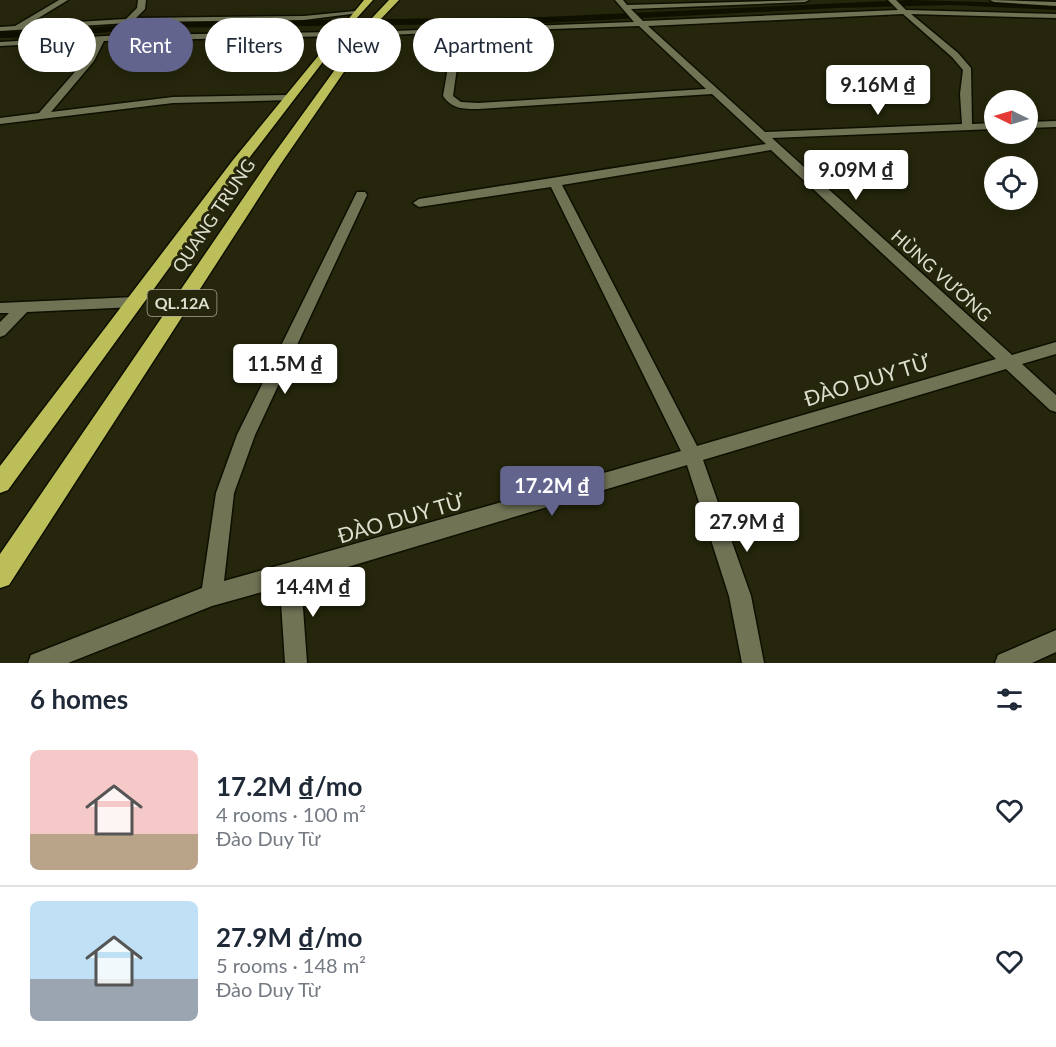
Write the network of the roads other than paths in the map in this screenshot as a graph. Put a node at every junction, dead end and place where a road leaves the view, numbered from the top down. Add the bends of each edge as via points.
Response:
1 (64, 0) edge
2 (142, 0) edge
3 (369, 0) edge
4 (395, 0) edge
5 (619, 0) edge
6 (805, 0) edge
7 (892, 0) edge
8 (994, 0) edge
9 (1056, 3) edge
10 (626, 8) junction
11 (904, 12) junction
12 (1056, 16) edge
13 (131, 18) edge
14 (352, 18) edge
15 (378, 18) edge
16 (193, 20) edge
17 (316, 20) edge
18 (638, 21) junction
19 (108, 22) edge
20 (316, 27) edge
21 (554, 27) edge
22 (16, 28) junction
23 (0, 29) edge
24 (101, 39) junction
25 (0, 44) edge
26 (316, 64) edge
27 (333, 72) edge
28 (452, 72) edge
29 (717, 92) junction
30 (289, 98) junction
31 (42, 116) junction
32 (0, 121) edge
33 (1056, 124) edge
34 (1038, 125) edge
35 (967, 126) junction
36 (984, 126) edge
37 (762, 135) junction
38 (774, 146) junction
39 (256, 164) junction
40 (555, 183) junction
41 (361, 195) dead end
42 (418, 203) dead end
43 (135, 302) junction
44 (0, 308) edge
45 (23, 308) junction
46 (0, 331) edge
47 (1056, 348) edge
48 (1008, 362) junction
49 (1056, 405) edge
50 (693, 456) junction
51 (0, 483) edge
52 (291, 574) junction
53 (0, 576) edge
54 (212, 595) junction
55 (1056, 641) edge
56 (39, 663) edge
57 (296, 663) edge
58 (753, 663) edge
59 (1006, 663) edge

1 - 22 street
2 - 13 street via 141,9
3 - 14 highway, QUANG TRUNG / QL.12A
4 - 15 highway, QUANG TRUNG / QL.12A
5 - 10 street, HÙNG VƯƠNG
6 - 10 street
7 - 11 street
8 - 9 street
10 - 18 street, HÙNG VƯƠNG
11 - 12 street
11 - 18 street
11 - 35 street via 968,70
16 - 17 street
18 - 21 street
18 - 29 street, HÙNG VƯƠNG
19 - 22 street
20 - 24 street
22 - 23 street
24 - 25 street
24 - 31 street via 91,59
26 - 30 highway, QUANG TRUNG / QL.12A
27 - 39 highway, QUANG TRUNG / QL.12A
28 - 29 street via 448,96 459,105
29 - 37 street, HÙNG VƯƠNG
30 - 31 street via 173,100
30 - 39 highway, QUANG TRUNG / QL.12A
31 - 32 street
33 - 34 street
35 - 36 street
35 - 37 street
37 - 38 street, HÙNG VƯƠNG
38 - 40 street
38 - 48 street, HÙNG VƯƠNG
39 - 43 highway, QUANG TRUNG / QL.12A
39 - 53 highway, QUANG TRUNG / QL.12A
40 - 42 street
40 - 50 street
41 - 54 street via 233,468 225,493
43 - 45 street
43 - 51 highway, QUANG TRUNG / QL.12A
44 - 45 street
45 - 46 street
47 - 48 street, ĐÀO DUY TỪ
48 - 49 street, HÙNG VƯƠNG
48 - 50 street, ĐÀO DUY TỪ
50 - 52 street, ĐÀO DUY TỪ
50 - 58 street via 740,596
52 - 54 street, ĐÀO DUY TỪ
52 - 57 street
54 - 56 street, ĐÀO DUY TỪ
55 - 59 street

